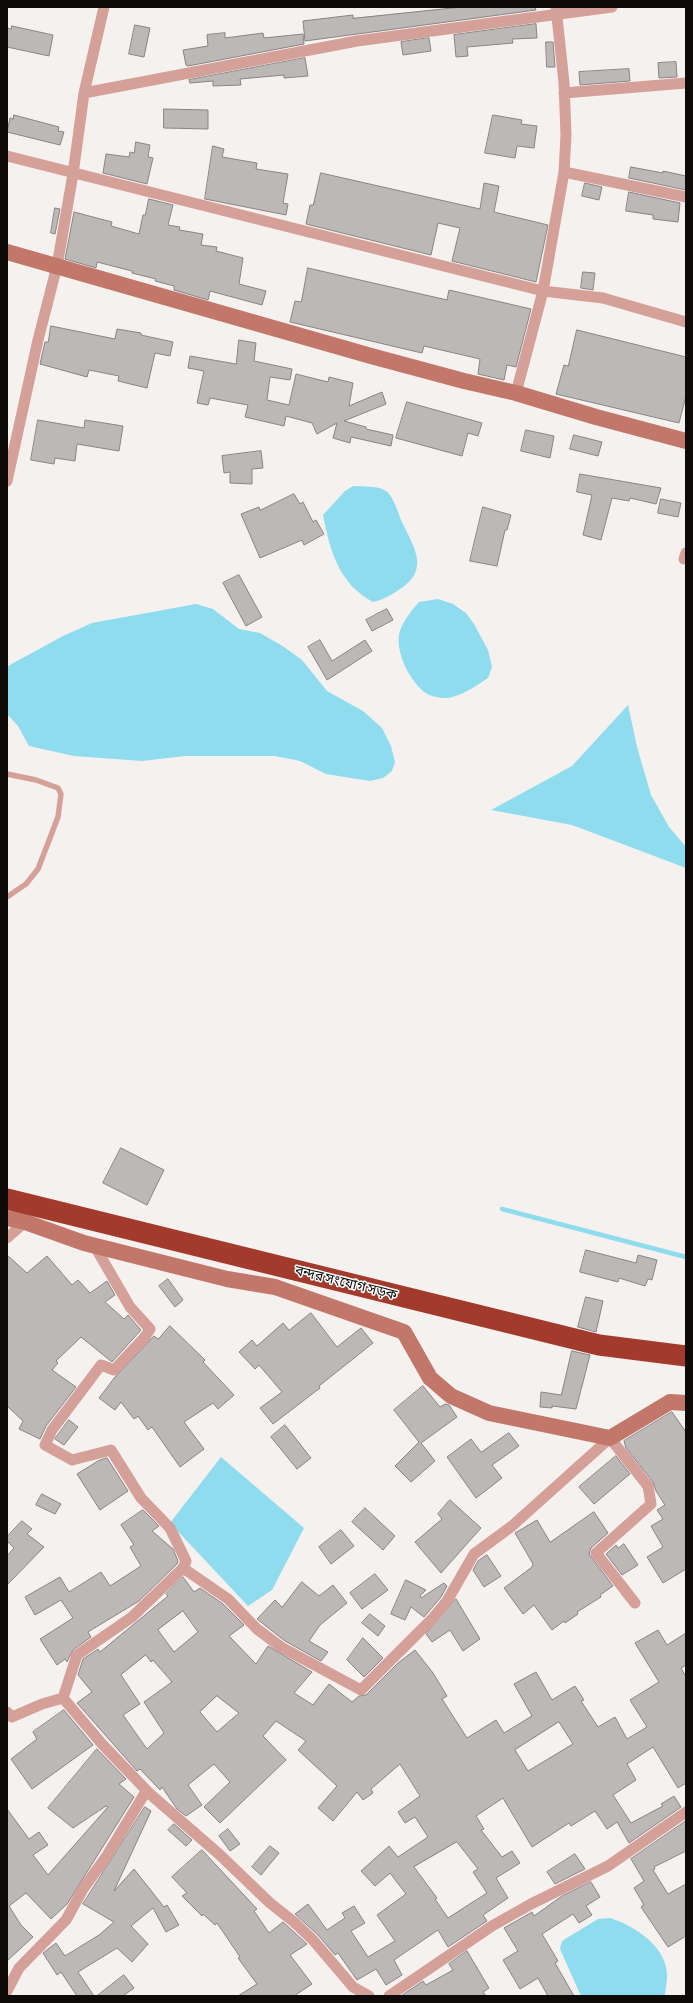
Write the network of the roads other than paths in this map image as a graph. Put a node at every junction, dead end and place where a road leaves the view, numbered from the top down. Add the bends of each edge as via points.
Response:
1 (104, 7) edge
2 (612, 7) edge
3 (557, 11) edge
4 (686, 83) edge
5 (84, 93) junction
6 (564, 93) junction
7 (7, 156) edge
8 (564, 172) junction
9 (73, 174) junction
10 (686, 197) edge
11 (7, 252) edge
12 (57, 266) junction
13 (543, 291) junction
14 (686, 322) edge
15 (516, 393) junction
16 (686, 441) edge
17 (7, 481) edge
18 (7, 774) edge
19 (7, 898) edge
20 (7, 1199) edge
21 (7, 1218) edge
22 (25, 1222) junction
23 (7, 1238) edge
24 (94, 1245) junction
25 (686, 1356) edge
26 (686, 1403) edge
27 (610, 1438) junction
28 (183, 1568) junction
29 (635, 1603) dead end
30 (63, 1698) junction
31 (7, 1712) edge
32 (150, 1794) junction
33 (686, 1812) edge
34 (7, 1991) edge
35 (369, 1996) edge
36 (389, 1996) edge

1 - 5 street
2 - 3 street
3 - 5 street via 356,40
3 - 6 street
4 - 6 street
5 - 9 street
6 - 8 street
7 - 9 street
8 - 10 street
8 - 13 street
9 - 12 street
9 - 13 street
11 - 12 street
12 - 15 street via 371,356
12 - 17 street
13 - 14 street via 603,298
13 - 15 street
15 - 16 street
18 - 19 lane via 58,788 61,794 58,816 38,869 26,884
20 - 25 highway, বন্দর সংযোগ সড়ক via 599,1345
21 - 22 street
22 - 23 street
22 - 24 street
24 - 27 street via 227,1279 275,1287 404,1332 430,1378 451,1396 489,1413
24 - 28 street via 130,1307 150,1329 114,1370 101,1365 52,1430 45,1445 72,1460 110,1450 140,1498 170,1528 186,1561
26 - 27 street via 670,1402
27 - 28 street via 512,1526 474,1554 447,1601 432,1620 361,1690 281,1647 257,1629 228,1599
27 - 29 street via 648,1486 651,1504 596,1553
28 - 30 street via 132,1617 77,1655
30 - 31 street via 12,1717
30 - 32 street
32 - 34 street via 145,1793 66,1920 19,1968
32 - 35 street via 270,1903 299,1926 353,1987
33 - 36 street via 608,1866 492,1926

